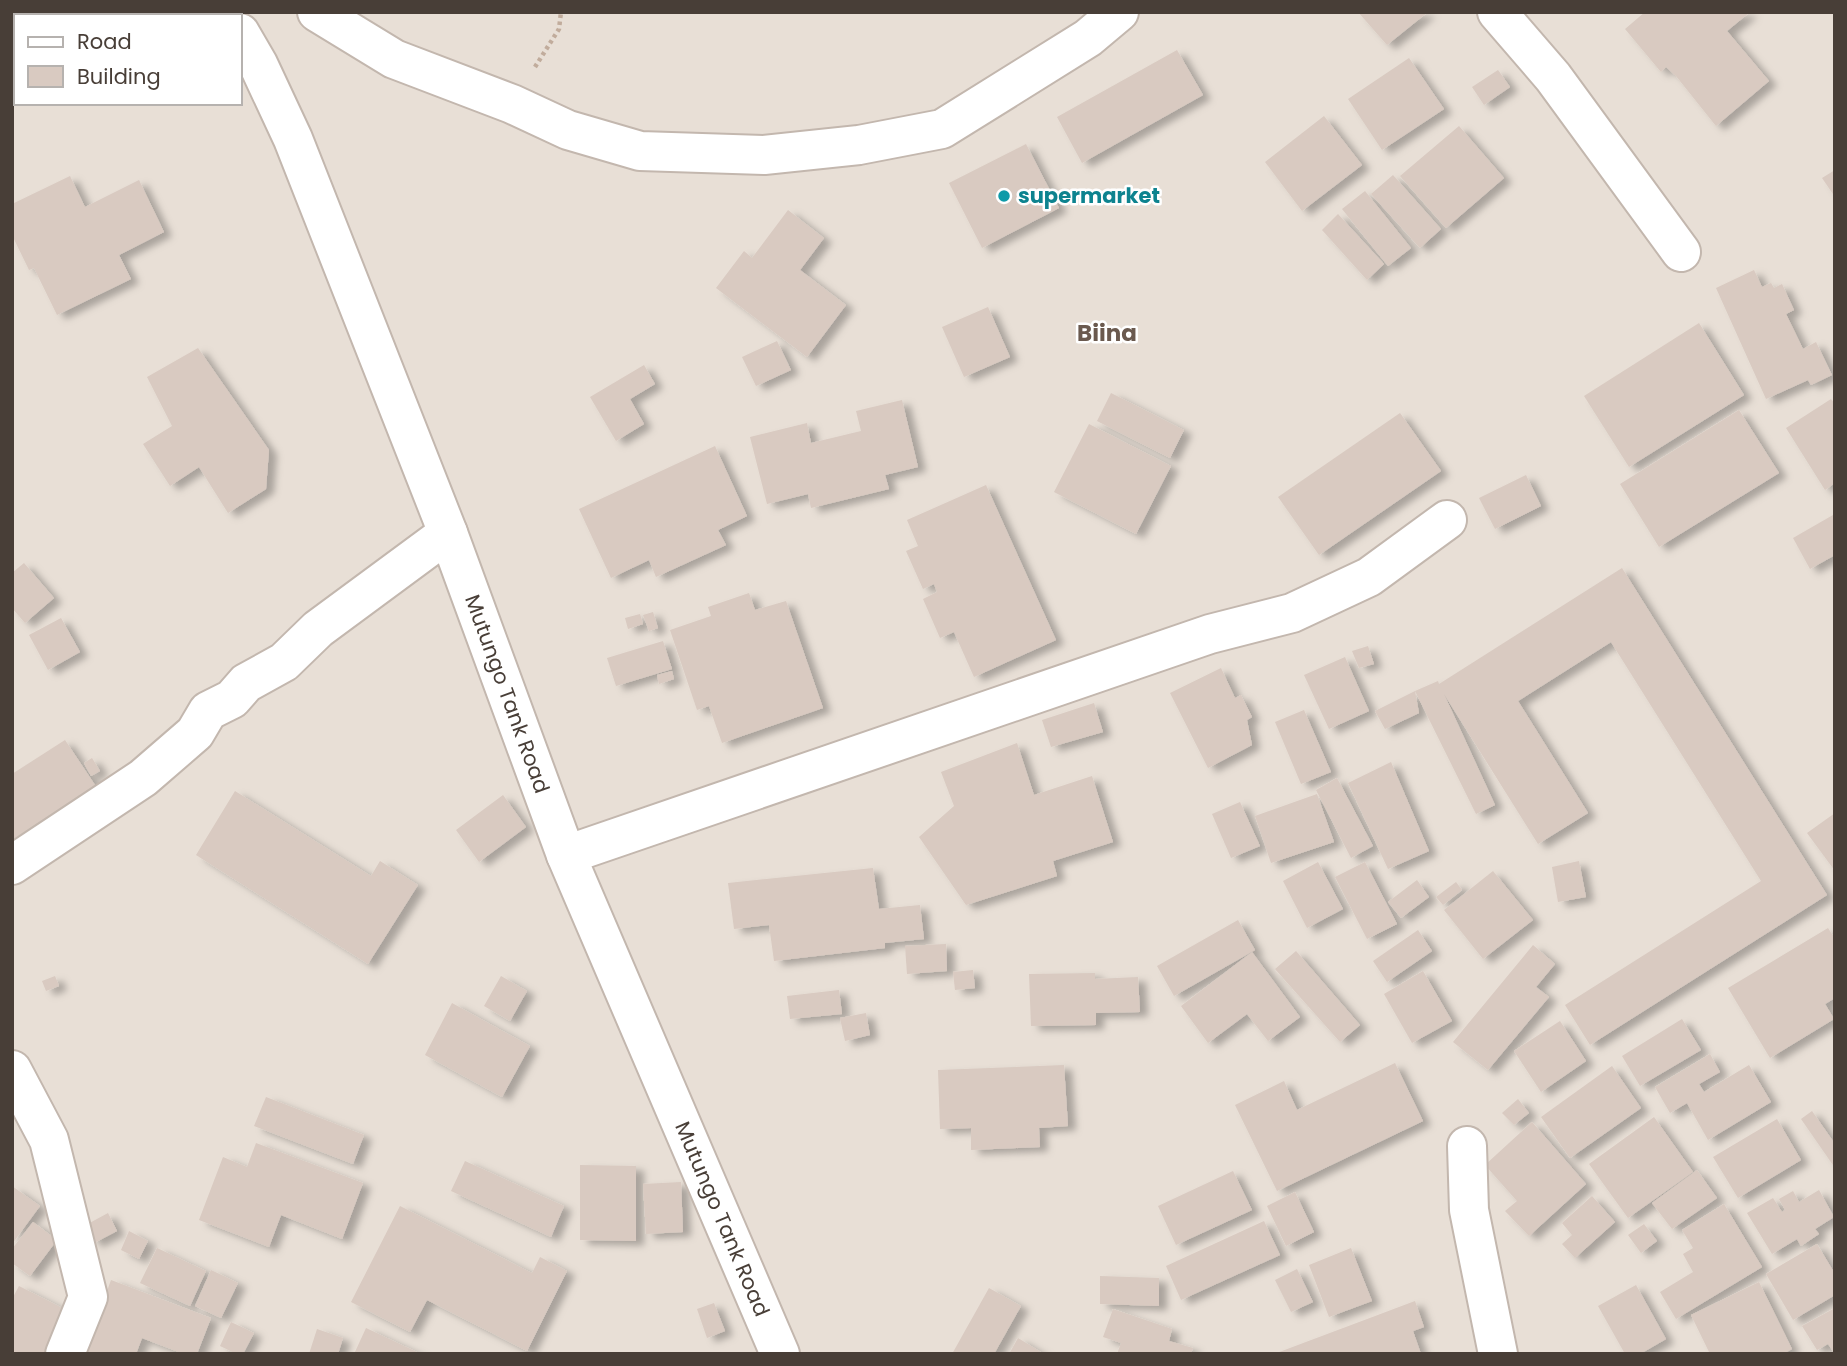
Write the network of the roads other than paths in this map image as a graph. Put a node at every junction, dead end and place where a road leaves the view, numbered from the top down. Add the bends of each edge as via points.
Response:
1 (317, 12) edge
2 (1119, 12) edge
3 (1497, 12) edge
4 (242, 36) edge
5 (1681, 252) dead end
6 (1447, 520) dead end
7 (448, 533) junction
8 (566, 855) junction
9 (12, 865) edge
10 (12, 1070) edge
11 (1467, 1146) dead end
12 (65, 1354) edge
13 (780, 1354) edge
14 (1498, 1354) edge

1 - 2 street via 394,59 568,130 640,150 764,155 859,145 942,129 1088,38
3 - 5 street via 1553,77
4 - 7 street, Mutungo Tank Road via 293,139
6 - 8 street via 1369,577 1292,613 1210,634
7 - 8 street, Mutungo Tank Road
7 - 9 street via 318,629 284,662 208,711 195,733 144,778
8 - 13 street, Mutungo Tank Road
10 - 12 street via 49,1140 88,1297
11 - 14 street via 1469,1210

